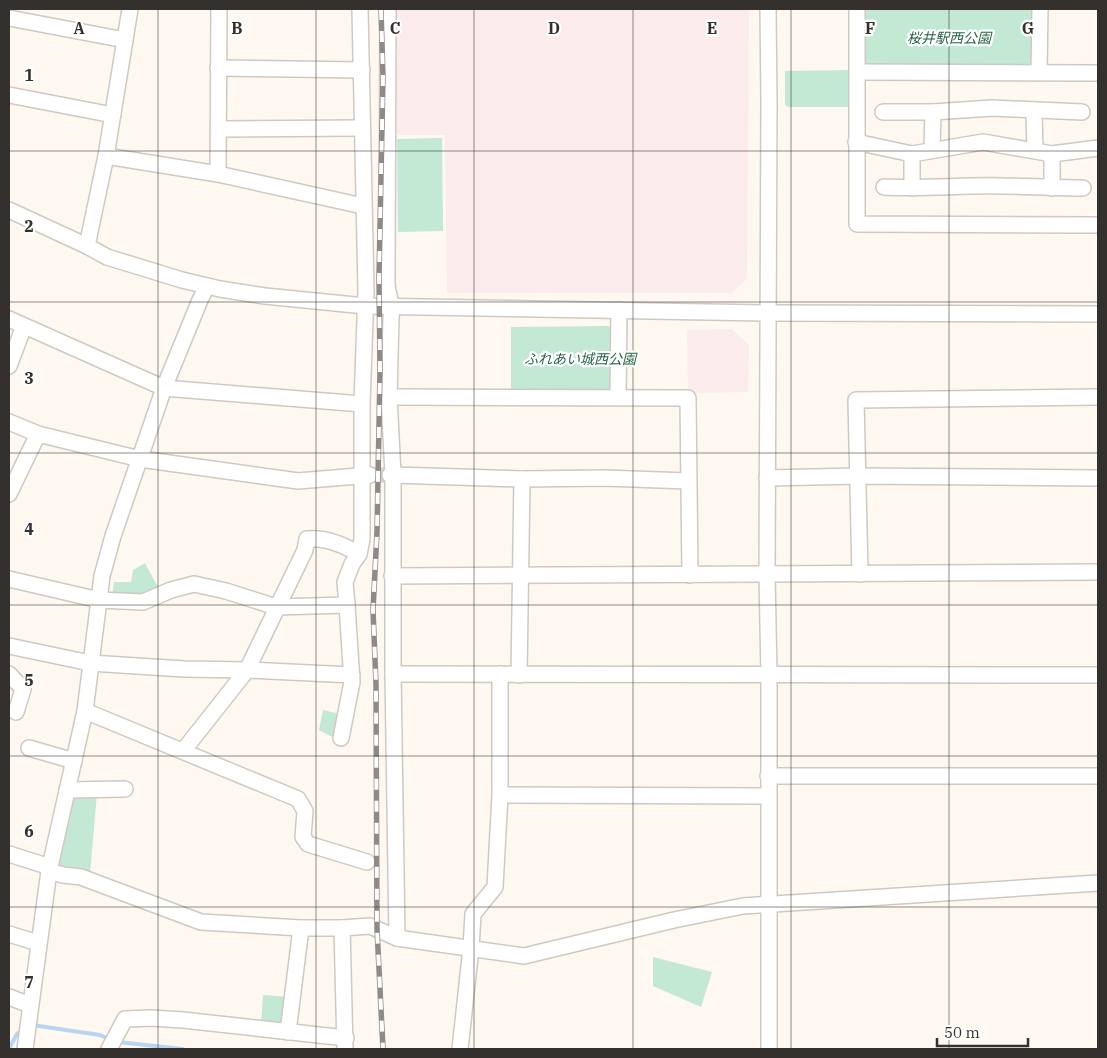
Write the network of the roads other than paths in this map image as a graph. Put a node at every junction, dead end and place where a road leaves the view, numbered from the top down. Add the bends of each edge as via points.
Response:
1 (130, 9) edge
2 (219, 9) edge
3 (360, 9) edge
4 (388, 9) edge
5 (768, 9) edge
6 (857, 9) edge
7 (1040, 9) edge
8 (9, 18) edge
9 (125, 40) junction
10 (218, 68) junction
11 (362, 70) junction
12 (857, 72) junction
13 (1039, 72) junction
14 (1098, 73) edge
15 (9, 95) edge
16 (1034, 111) junction
17 (883, 112) dead end
18 (933, 112) junction
19 (1082, 112) dead end
20 (113, 115) junction
21 (362, 128) junction
22 (219, 129) junction
23 (856, 142) junction
24 (1098, 148) edge
25 (932, 150) junction
26 (1034, 151) junction
27 (912, 154) junction
28 (1052, 154) junction
29 (106, 156) junction
30 (218, 174) junction
31 (884, 187) dead end
32 (912, 188) junction
33 (1052, 188) junction
34 (1083, 188) dead end
35 (364, 206) junction
36 (9, 210) edge
37 (1098, 226) edge
38 (87, 246) junction
39 (207, 286) junction
40 (393, 305) junction
41 (365, 306) junction
42 (619, 310) junction
43 (768, 313) junction
44 (1098, 314) edge
45 (9, 319) edge
46 (24, 326) junction
47 (9, 366) edge
48 (164, 388) junction
49 (389, 397) junction
50 (618, 397) junction
51 (1098, 397) edge
52 (362, 404) junction
53 (9, 422) edge
54 (38, 434) junction
55 (140, 459) junction
56 (366, 475) junction
57 (392, 475) junction
58 (858, 476) junction
59 (767, 478) junction
60 (1098, 478) edge
61 (522, 479) junction
62 (688, 481) junction
63 (9, 494) edge
64 (359, 554) junction
65 (1098, 572) edge
66 (860, 574) junction
67 (690, 575) junction
68 (767, 575) junction
69 (392, 576) junction
70 (521, 576) junction
71 (9, 579) edge
72 (99, 600) junction
73 (348, 605) junction
74 (276, 607) junction
75 (14, 648) edge
76 (90, 663) junction
77 (246, 670) junction
78 (9, 673) edge
79 (393, 674) junction
80 (500, 674) junction
81 (352, 675) junction
82 (519, 675) junction
83 (769, 675) junction
84 (1098, 675) edge
85 (85, 711) junction
86 (16, 712) dead end
87 (341, 738) dead end
88 (29, 748) dead end
89 (183, 751) junction
90 (74, 761) junction
91 (768, 776) junction
92 (1098, 776) edge
93 (125, 789) dead end
94 (67, 790) junction
95 (500, 795) junction
96 (768, 796) junction
97 (9, 854) edge
98 (367, 862) dead end
99 (49, 869) junction
100 (1098, 882) edge
101 (768, 905) junction
102 (300, 928) junction
103 (342, 928) junction
104 (9, 934) edge
105 (397, 938) junction
106 (38, 943) junction
107 (471, 948) junction
108 (9, 997) edge
109 (29, 1012) junction
110 (288, 1032) junction
111 (25, 1043) edge
112 (346, 1044) edge
113 (110, 1049) edge
114 (460, 1049) edge
115 (769, 1049) edge

1 - 9 street
2 - 10 street
3 - 11 street
4 - 40 street via 387,293
5 - 43 street
6 - 12 street
7 - 13 street
8 - 9 street
9 - 20 street
10 - 11 street
10 - 22 street
11 - 21 street
12 - 13 street
12 - 23 street
13 - 14 street
15 - 20 street
16 - 18 street via 992,108
16 - 19 street
16 - 26 street
17 - 18 street
18 - 25 street
20 - 29 street
21 - 22 street
21 - 35 street
22 - 30 street
23 - 27 street
23 - 37 street via 857,224
24 - 28 street
25 - 26 street via 983,142
25 - 27 street
26 - 28 street
27 - 32 street
28 - 33 street
29 - 30 street
29 - 38 street
30 - 35 street
31 - 32 street
32 - 33 street
33 - 34 street
35 - 41 street
36 - 38 street
38 - 39 street via 107,257
39 - 41 street via 265,296
39 - 48 street
40 - 41 street
40 - 42 street
40 - 49 street
41 - 52 street
42 - 43 street
42 - 50 street
43 - 44 street
43 - 59 street
45 - 46 street
46 - 47 street
46 - 48 street
48 - 52 street
48 - 55 street
49 - 50 street
49 - 57 street
50 - 62 street via 688,398
51 - 58 street via 856,400
52 - 56 street
53 - 54 street
54 - 55 street
54 - 63 street
55 - 56 street via 298,481
55 - 72 street via 113,536
56 - 64 street
57 - 61 street
57 - 69 street
58 - 59 street
58 - 60 street
58 - 66 street
59 - 68 street
61 - 62 street
61 - 70 street
62 - 67 street
64 - 73 street via 345,582
64 - 74 street via 346,546 307,539 305,550
65 - 66 street
66 - 68 street
67 - 68 street
67 - 70 street
68 - 83 street
69 - 70 street
69 - 79 street
70 - 82 street
71 - 72 street
72 - 74 street via 143,602 194,584
72 - 76 street
73 - 74 street
73 - 81 street
74 - 77 street
75 - 76 street
75 - 78 street
76 - 77 street
76 - 85 street
77 - 81 street
77 - 89 street
78 - 86 street via 23,689
79 - 80 street
79 - 105 street
80 - 82 street
80 - 95 street
81 - 87 street
82 - 83 street
83 - 84 street
83 - 91 street
85 - 89 street
85 - 90 street
88 - 90 street
89 - 98 street via 298,799 306,812 304,837 308,844
90 - 94 street
91 - 92 street
91 - 96 street
93 - 94 street
94 - 99 street
95 - 96 street
95 - 107 street via 495,887 473,914
96 - 101 street
97 - 99 street
99 - 102 street via 63,875 81,876 201,922
99 - 106 street
100 - 101 street
101 - 107 street via 743,906 674,920 524,956
101 - 115 street
102 - 103 street
102 - 110 street
103 - 105 street via 370,926
103 - 112 street
104 - 106 street
105 - 107 street
106 - 109 street
107 - 114 street
108 - 109 street
109 - 111 street
110 - 112 street
110 - 113 street via 183,1020 125,1018

